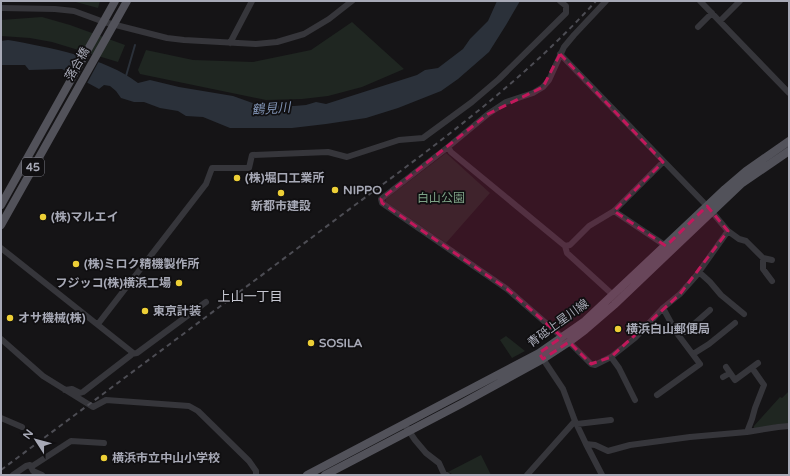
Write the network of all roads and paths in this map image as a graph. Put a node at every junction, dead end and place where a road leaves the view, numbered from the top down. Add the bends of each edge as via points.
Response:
1 (116, 1) edge
2 (127, 1) edge
3 (252, 1) edge
4 (352, 1) edge
5 (560, 1) edge
6 (606, 1) edge
7 (700, 1) edge
8 (740, 1) edge
9 (1, 8) edge
10 (712, 13) junction
11 (720, 21) junction
12 (102, 25) junction
13 (112, 27) junction
14 (698, 27) dead end
15 (230, 43) junction
16 (560, 54) junction
17 (789, 93) edge
18 (789, 141) edge
19 (448, 148) junction
20 (789, 151) edge
21 (663, 162) junction
22 (192, 192) dead end
23 (199, 193) junction
24 (1, 205) edge
25 (709, 209) junction
26 (614, 211) junction
27 (1, 225) edge
28 (728, 231) junction
29 (565, 246) junction
30 (666, 246) junction
31 (1, 248) edge
32 (763, 258) junction
33 (772, 260) dead end
34 (699, 272) junction
35 (772, 281) dead end
36 (613, 295) junction
37 (206, 302) dead end
38 (663, 308) junction
39 (710, 310) dead end
40 (744, 314) dead end
41 (735, 323) dead end
42 (98, 324) junction
43 (676, 332) junction
44 (562, 337) junction
45 (1, 339) edge
46 (569, 342) junction
47 (132, 354) junction
48 (692, 354) junction
49 (541, 356) junction
50 (611, 357) junction
51 (758, 363) dead end
52 (752, 368) junction
53 (723, 377) dead end
54 (65, 390) junction
55 (657, 394) dead end
56 (635, 400) dead end
57 (1, 418) edge
58 (611, 420) dead end
59 (404, 423) junction
60 (576, 423) junction
61 (789, 426) edge
62 (22, 427) dead end
63 (409, 431) junction
64 (747, 432) junction
65 (104, 442) dead end
66 (586, 444) junction
67 (31, 467) junction
68 (13, 475) edge
69 (42, 475) edge
70 (256, 475) edge
71 (307, 475) edge
72 (326, 475) edge
73 (447, 475) edge
74 (527, 475) edge
75 (602, 475) edge

1 - 12 main road, 45
2 - 13 main road, 45
3 - 15 street
4 - 15 street via 329,20 304,34 268,43
5 - 23 street via 566,6 566,13 499,79 423,138 404,139 347,157 328,152 252,155 250,168 212,168 206,184
6 - 16 street
7 - 10 street
8 - 11 street
9 - 12 street via 74,11
10 - 11 street
10 - 14 street
11 - 17 street
12 - 13 street
12 - 24 main road, 落合橋 / 45
13 - 15 street via 167,38
13 - 27 main road, 落合橋 / 45
16 - 19 street via 549,80 543,87 533,94 506,102
16 - 21 street
18 - 25 main road, 青砥上星川線 via 746,171
19 - 29 street
19 - 44 street via 381,199 382,203 508,289
20 - 25 main road, 青砥上星川線
21 - 25 street
21 - 26 street
22 - 23 street
23 - 42 street
25 - 28 street
25 - 30 main road, 青砥上星川線
25 - 46 main road, 青砥上星川線 via 614,305
26 - 29 street via 589,226
26 - 30 street
28 - 32 street via 746,241
28 - 34 street
29 - 36 street via 567,253
30 - 36 main road, 青砥上星川線
31 - 42 street
32 - 33 street
32 - 35 street via 763,269
34 - 38 street via 680,294
34 - 40 street
36 - 44 main road, 青砥上星川線 via 585,321
37 - 47 street via 137,353
38 - 43 street
38 - 50 street via 635,338
39 - 43 street via 685,332
41 - 48 street
42 - 47 street
43 - 48 street
44 - 49 main road, 青砥上星川線
45 - 54 street via 43,376
46 - 49 main road, 青砥上星川線
46 - 50 street via 591,364 595,365
47 - 54 street via 83,392
48 - 55 street via 700,364
49 - 59 main road, 青砥上星川線
49 - 60 street via 563,389
49 - 63 main road, 青砥上星川線 via 461,404
50 - 56 street
51 - 52 street
52 - 53 street via 735,380 728,370
52 - 64 street via 764,385
54 - 70 street via 93,407 106,400 189,406 198,411 249,461
57 - 62 street
58 - 60 street
59 - 63 street
59 - 71 main road, 青砥上星川線
60 - 66 street
60 - 74 street
61 - 64 street
63 - 72 main road, 青砥上星川線
63 - 73 street via 414,440 439,463
64 - 66 street via 690,437 608,450
65 - 67 street via 71,441
66 - 75 street
67 - 68 street via 26,466
67 - 69 street via 33,471

